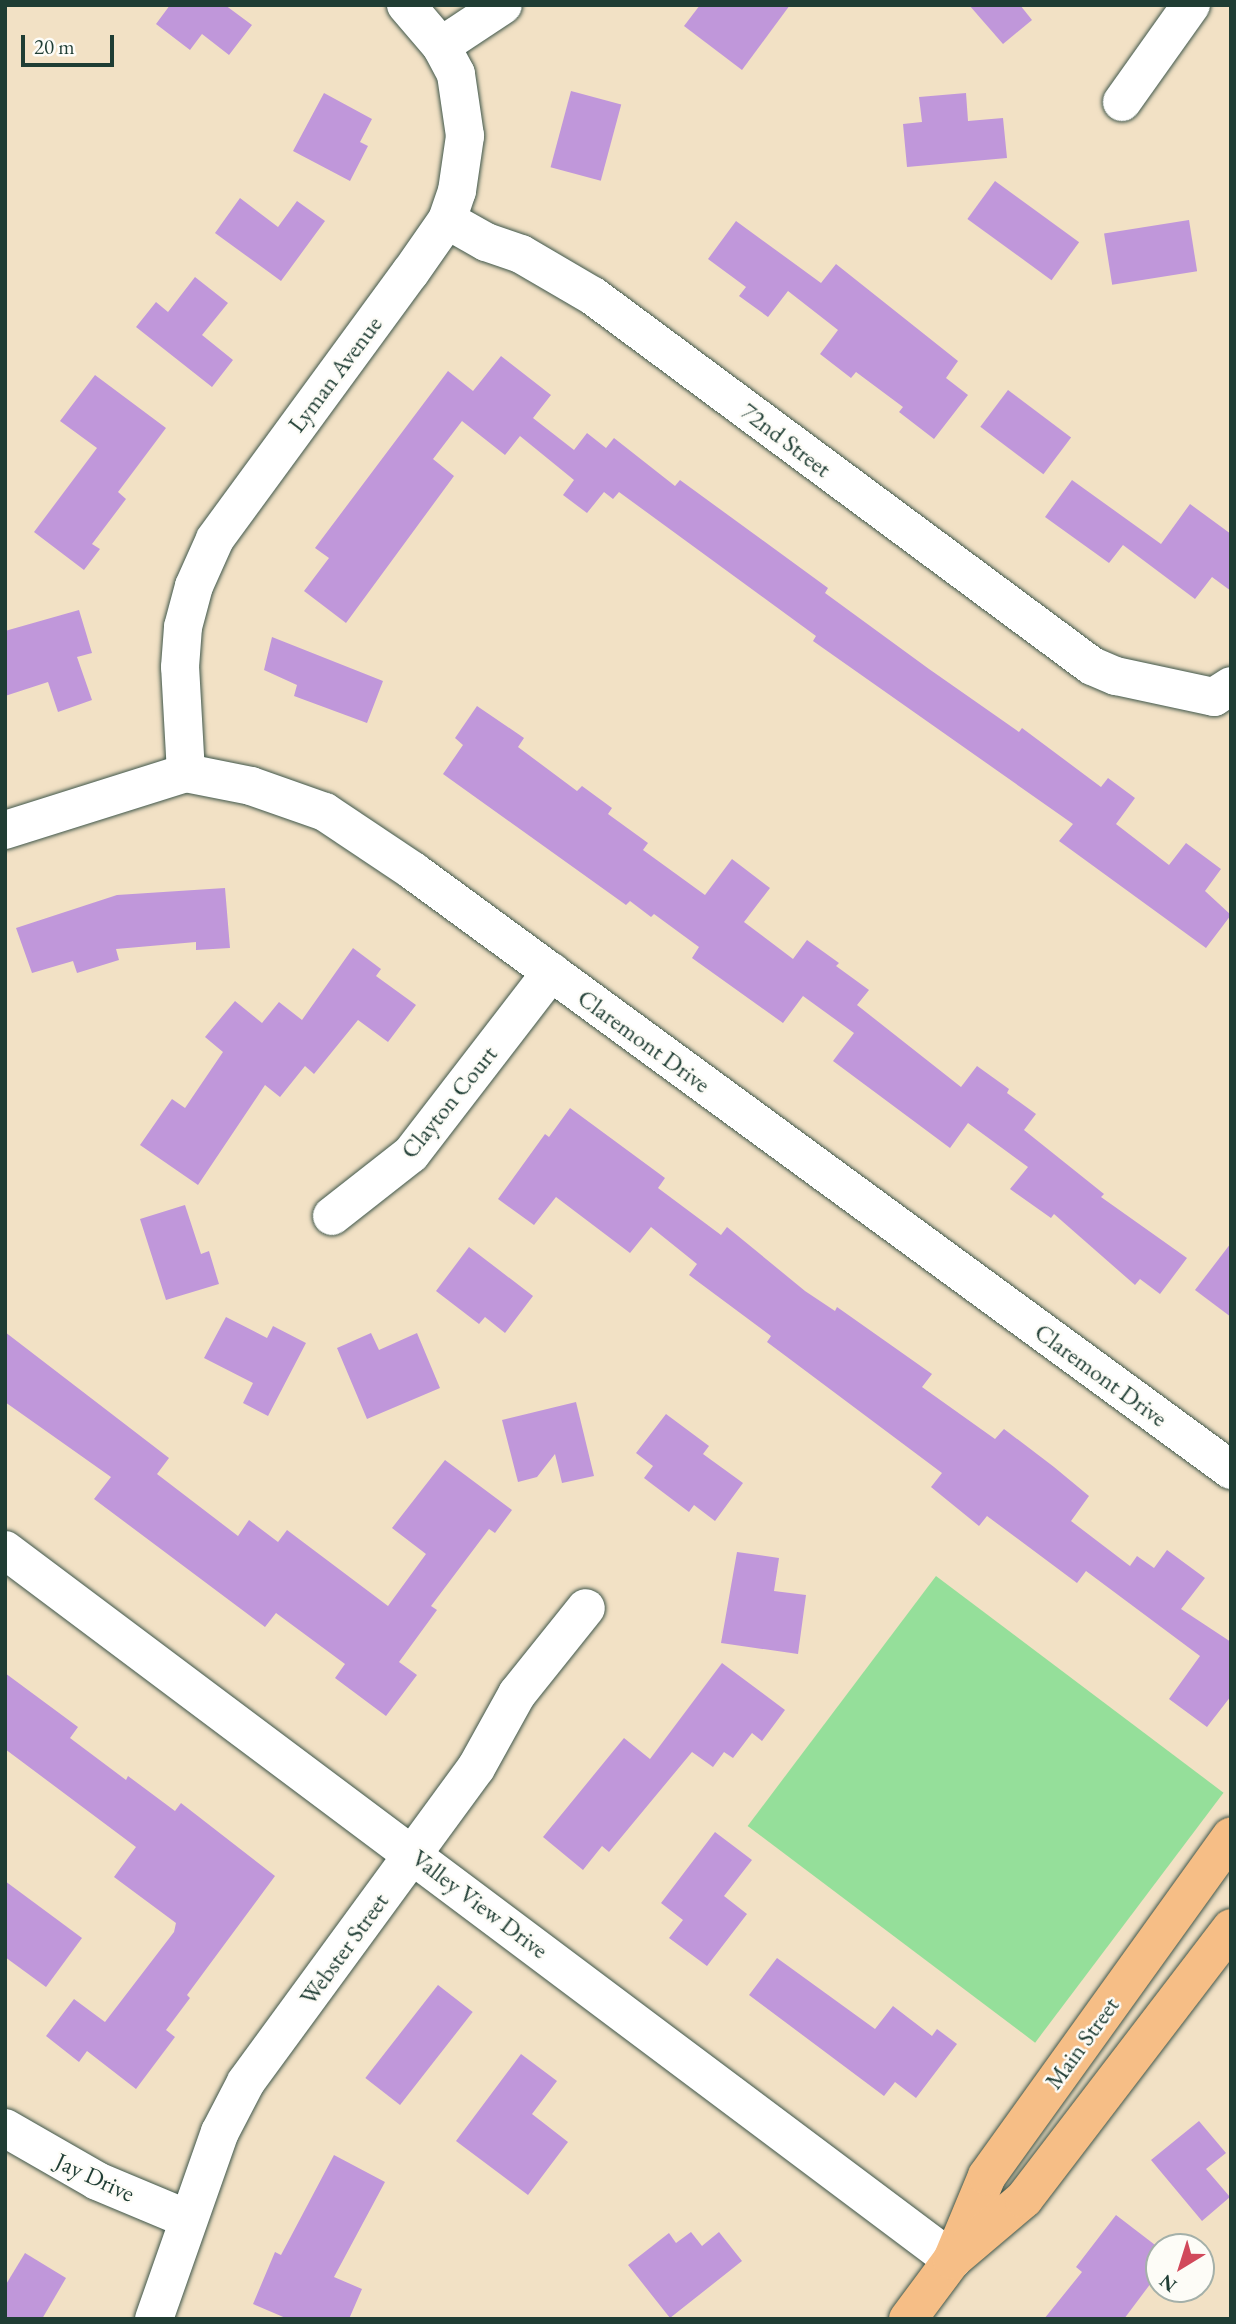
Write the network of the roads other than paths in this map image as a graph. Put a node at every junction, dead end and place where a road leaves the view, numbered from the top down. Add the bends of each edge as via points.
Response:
1 (406, 5) edge
2 (503, 5) edge
3 (1191, 5) edge
4 (441, 46) junction
5 (1122, 102) dead end
6 (447, 219) junction
7 (1225, 702) edge
8 (186, 773) junction
9 (5, 831) edge
10 (551, 972) junction
11 (332, 1216) dead end
12 (1231, 1470) edge
13 (5, 1550) edge
14 (586, 1608) dead end
15 (1231, 1837) edge
16 (414, 1854) junction
17 (1231, 1928) edge
18 (5, 2128) edge
19 (188, 2218) junction
20 (952, 2260) junction
21 (154, 2319) edge
22 (908, 2319) edge

1 - 4 street
2 - 4 street
3 - 5 street
4 - 6 street, Lyman Avenue via 456,74 466,136
6 - 7 street, 72nd Street via 486,242 521,254 593,296 1075,655 1116,677
6 - 8 street, Lyman Avenue via 215,539 183,626 180,667
8 - 9 street, Claremont Drive
8 - 10 street, Claremont Drive via 251,786 325,812
10 - 11 street, Clayton Court via 411,1154
10 - 12 street, Claremont Drive
13 - 16 street, Valley View Drive
14 - 16 street, Webster Street via 517,1695 476,1768
15 - 20 main road, Main Street via 987,2176
16 - 19 street, Webster Street via 246,2082 220,2132
16 - 20 street, Valley View Drive
17 - 20 main road, Main Street via 1024,2199
18 - 19 street, Jay Drive via 97,2181
19 - 21 street, Webster Street
20 - 22 main road, Main Street

